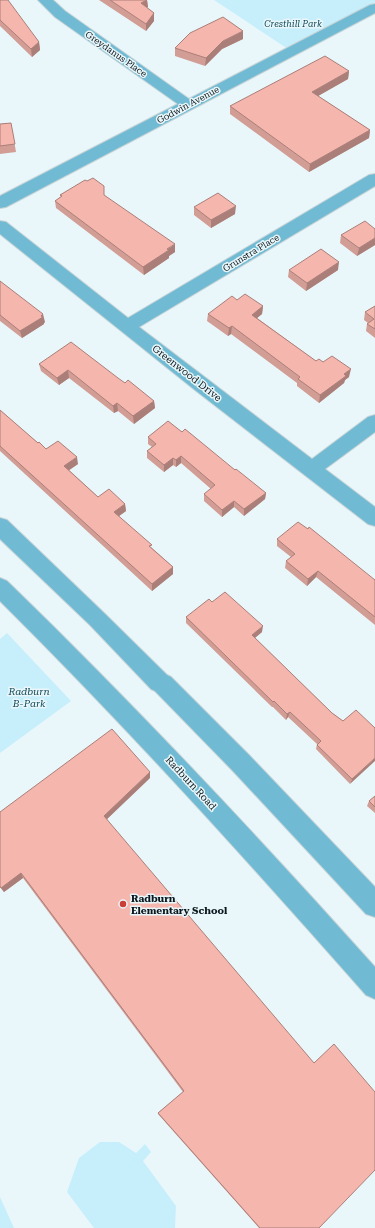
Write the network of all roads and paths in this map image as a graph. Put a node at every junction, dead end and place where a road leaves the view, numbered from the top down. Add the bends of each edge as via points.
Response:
1 (45, 0) edge
2 (375, 8) edge
3 (189, 105) junction
4 (375, 179) edge
5 (0, 203) edge
6 (0, 226) edge
7 (128, 326) junction
8 (375, 422) edge
9 (312, 469) junction
10 (375, 518) edge
11 (0, 526) edge
12 (0, 587) edge
13 (375, 905) edge
14 (375, 986) edge

1 - 3 street, Greydanus Place via 60,14
2 - 3 street, Godwin Avenue
3 - 5 street, Godwin Avenue
4 - 7 street, Grunstra Place
6 - 7 street, Greenwood Drive
7 - 9 street, Greenwood Drive
8 - 9 street
9 - 10 street, Greenwood Drive
11 - 13 street via 163,684
12 - 14 street, Radburn Road via 123,711 270,868

